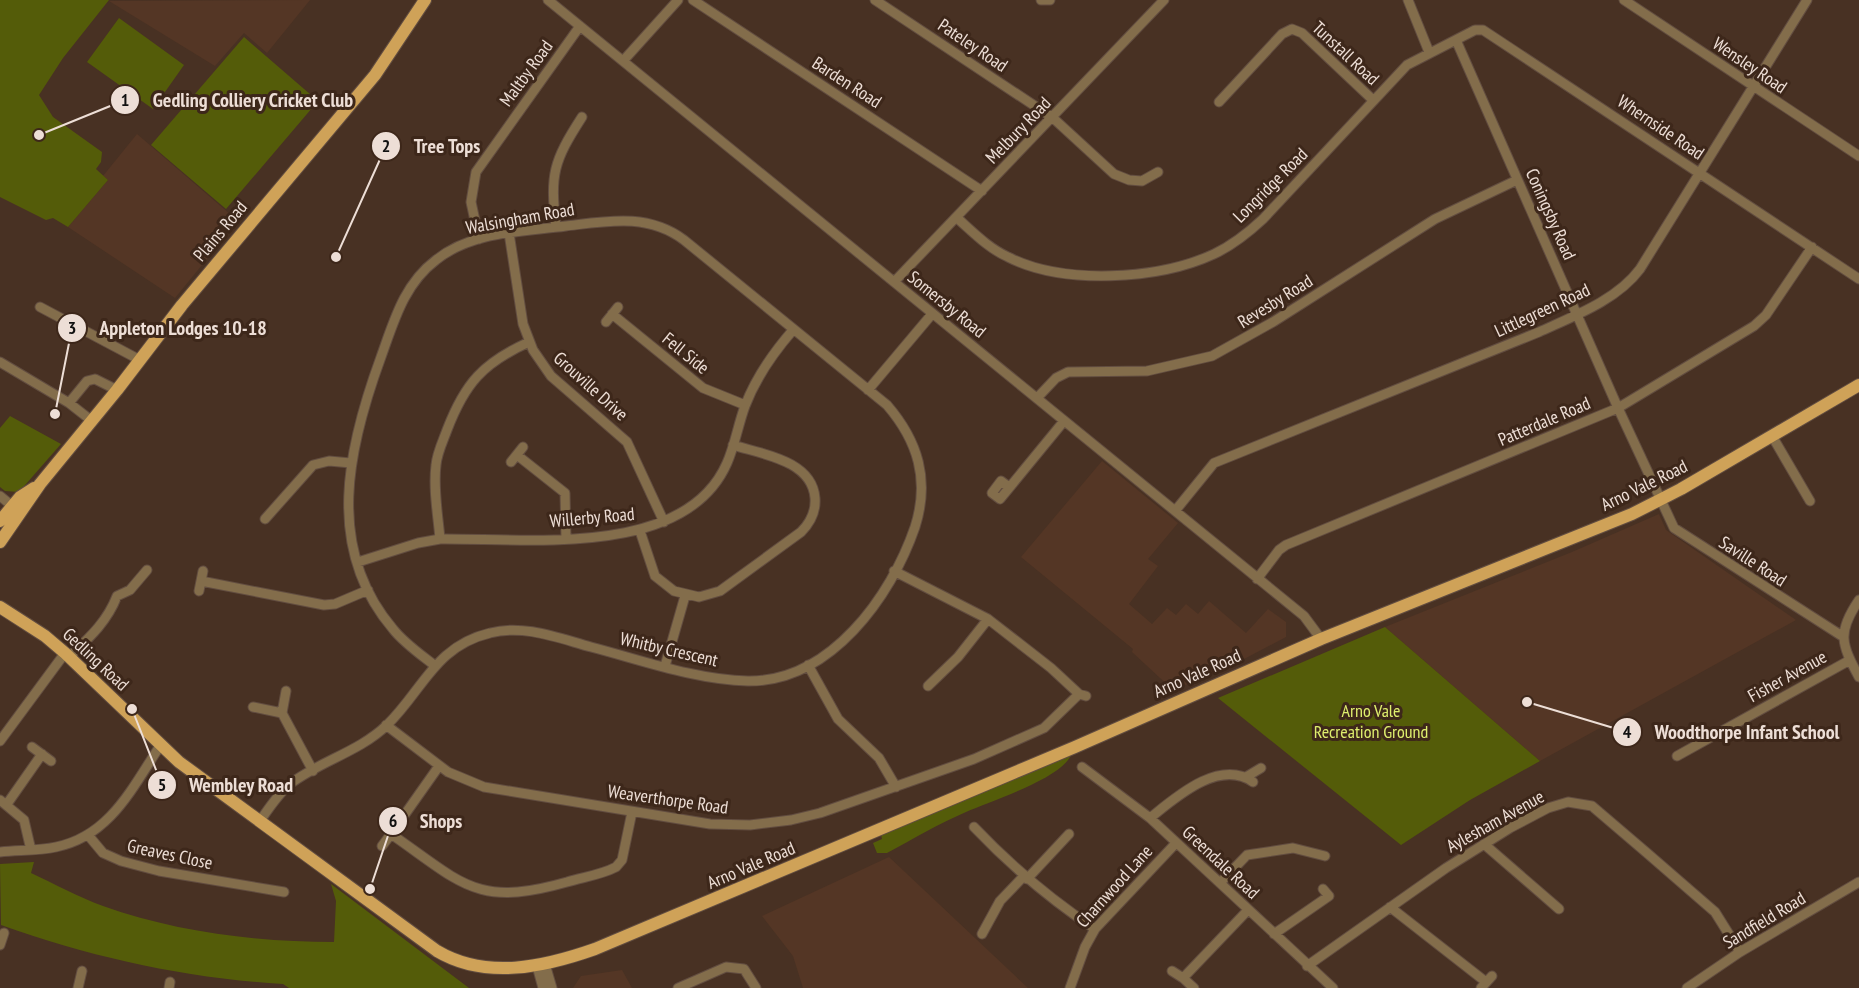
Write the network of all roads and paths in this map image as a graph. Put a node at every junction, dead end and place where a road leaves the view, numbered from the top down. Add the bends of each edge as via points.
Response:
1 (425, 0) edge
2 (548, 0) edge
3 (678, 0) edge
4 (693, 0) edge
5 (875, 0) edge
6 (1164, 0) edge
7 (1408, 0) edge
8 (1624, 0) edge
9 (1807, 0) edge
10 (580, 26) junction
11 (1456, 40) junction
12 (1441, 46) joint
13 (1429, 52) junction
14 (623, 61) junction
15 (1752, 86) junction
16 (1373, 100) junction
17 (1219, 102) dead end
18 (582, 117) dead end
19 (1053, 118) junction
20 (1859, 156) edge
21 (1158, 172) dead end
22 (1699, 172) junction
23 (1517, 180) junction
24 (982, 191) junction
25 (957, 218) junction
26 (556, 227) junction
27 (509, 233) junction
28 (479, 239) junction
29 (1812, 247) junction
30 (1859, 279) edge
31 (894, 282) junction
32 (40, 307) dead end
33 (612, 314) dead end
34 (932, 314) junction
35 (1577, 315) junction
36 (793, 330) junction
37 (529, 342) junction
38 (140, 360) junction
39 (0, 363) edge
40 (1859, 385) edge
41 (117, 390) junction
42 (868, 390) junction
43 (1037, 398) junction
44 (69, 403) junction
45 (746, 405) junction
46 (1618, 408) junction
47 (93, 421) junction
48 (1064, 421) junction
49 (1772, 436) junction
50 (733, 445) junction
51 (523, 447) dead end
52 (351, 463) junction
53 (1009, 487) dead end
54 (0, 496) edge
55 (1661, 500) junction
56 (1810, 501) dead end
57 (262, 507) dead end
58 (16, 510) junction
59 (1174, 511) junction
60 (0, 521) edge
61 (664, 522) junction
62 (640, 531) junction
63 (566, 538) junction
64 (440, 539) junction
65 (0, 542) edge
66 (358, 562) junction
67 (147, 570) dead end
68 (894, 571) junction
69 (1257, 579) junction
70 (201, 581) dead end
71 (368, 590) junction
72 (685, 596) junction
73 (1859, 600) edge
74 (0, 607) edge
75 (0, 615) edge
76 (988, 619) junction
77 (28, 624) junction
78 (1842, 636) junction
79 (1321, 639) junction
80 (67, 655) junction
81 (1850, 660) junction
82 (434, 665) junction
83 (808, 665) junction
84 (666, 666) junction
85 (923, 674) dead end
86 (1859, 677) edge
87 (286, 691) dead end
88 (253, 707) dead end
89 (282, 713) junction
90 (386, 725) junction
91 (0, 741) edge
92 (160, 746) junction
93 (32, 747) dead end
94 (42, 754) junction
95 (1677, 756) dead end
96 (51, 761) dead end
97 (439, 766) junction
98 (1082, 767) dead end
99 (1261, 768) dead end
100 (313, 771) junction
101 (896, 787) junction
102 (4, 802) edge
103 (632, 812) junction
104 (1150, 818) junction
105 (260, 820) junction
106 (974, 827) dead end
107 (1053, 832) dead end
108 (391, 834) junction
109 (88, 835) junction
110 (1176, 843) junction
111 (1484, 844) junction
112 (382, 846) dead end
113 (31, 850) junction
114 (0, 852) edge
115 (1311, 861) dead end
116 (255, 875) dead end
117 (1025, 878) junction
118 (1859, 882) edge
119 (1220, 883) junction
120 (253, 886) junction
121 (1323, 889) dead end
122 (284, 892) dead end
123 (1390, 907) junction
124 (1248, 910) junction
125 (1558, 910) dead end
126 (980, 914) dead end
127 (991, 919) junction
128 (1095, 929) junction
129 (4, 933) dead end
130 (1274, 933) junction
131 (982, 934) dead end
132 (0, 943) edge
133 (1740, 952) junction
134 (541, 965) junction
135 (1307, 966) junction
136 (82, 971) dead end
137 (1172, 971) dead end
138 (1184, 978) junction
139 (1486, 982) edge
140 (75, 983) edge
141 (543, 988) edge
142 (552, 988) edge
143 (678, 988) edge
144 (756, 988) edge
145 (1070, 988) edge
146 (1194, 988) edge
147 (1332, 988) edge
148 (1687, 988) edge

1 - 38 main road, Plains Road via 375,75 189,295
2 - 10 street, Somersby Road
3 - 14 street
4 - 24 street, Barden Road
5 - 19 street, Pateley Road
6 - 19 street, Melbury Road
7 - 13 street
8 - 15 street, Wensley Road
9 - 15 street, Littlegreen Road
10 - 14 street, Somersby Road
10 - 28 street, Maltby Road via 476,172 471,202
11 - 12 street, Whernside Road
11 - 22 street, Whernside Road via 1476,30 1486,30
11 - 23 street, Coningsby Road
12 - 13 street, Longridge Road
13 - 16 street, Longridge Road via 1407,65
14 - 31 street, Somersby Road
15 - 20 street, Wensley Road
15 - 22 street, Littlegreen Road
16 - 17 street, Tunstall Road via 1302,33 1292,29 1282,34
16 - 25 street, Longridge Road via 1250,231 1214,254 1188,263 1115,274 1046,270 998,252
18 - 26 street via 563,147 554,171 551,188
19 - 21 street, Pateley Road via 1114,174 1142,181
19 - 24 street, Melbury Road
22 - 29 street, Whernside Road
22 - 35 street, Littlegreen Road via 1630,281
23 - 35 street, Coningsby Road
23 - 43 street, Revesby Road via 1435,219 1220,352 1196,362 1147,371 1068,372 1056,378
24 - 25 street, Melbury Road
25 - 31 street, Melbury Road
26 - 27 street, Walsingham Road
26 - 36 street, Walsingham Road via 624,220 666,229
27 - 28 street, Walsingham Road
27 - 37 street, Grouville Drive
28 - 52 street, Walsingham Road via 457,246 437,259 407,291 361,411
29 - 30 street, Whernside Road
29 - 46 street, Patterdale Road via 1766,315 1754,326
31 - 34 street, Somersby Road
32 - 38 street
33 - 45 street, Fell Side via 703,388
34 - 42 street
34 - 43 street, Somersby Road
35 - 46 street, Coningsby Road
35 - 59 street, Littlegreen Road via 1214,463
36 - 42 street, Walsingham Road
36 - 45 street, Willerby Road via 772,354
37 - 61 street, Grouville Drive via 551,376 627,442
37 - 64 street via 483,369 457,405 436,464
38 - 41 main road, Plains Road
39 - 44 street
40 - 49 main road, Arno Vale Road
41 - 44 street via 94,379 87,381
41 - 47 main road, Plains Road
42 - 68 street, Whitby Crescent via 906,428 922,475 915,526
43 - 48 street, Somersby Road
44 - 47 street
45 - 50 street, Willerby Road
46 - 55 street, Coningsby Road
46 - 69 street, Patterdale Road via 1286,545
47 - 58 main road, Plains Road
48 - 53 street
48 - 59 street, Somersby Road
49 - 55 main road, Arno Vale Road
49 - 56 street
50 - 61 street, Willerby Road via 709,491 689,509
50 - 72 street via 800,470 813,488 813,514 795,537 720,591
51 - 63 street via 514,458 565,493
52 - 57 street via 329,461 313,465 267,516
52 - 66 street, Walsingham Road via 348,514
54 - 58 street
55 - 78 street, Saville Road via 1680,534
55 - 79 main road, Arno Vale Road
58 - 60 main road, Plains Road
58 - 65 main road, Plains Road
59 - 69 street, Somersby Road
61 - 62 street, Willerby Road
62 - 63 street, Willerby Road
62 - 72 street via 655,576
63 - 64 street, Willerby Road
64 - 66 street, Willerby Road
66 - 71 street, Walsingham Road
67 - 80 street via 130,590 117,596 98,629
68 - 76 street, Weaverthorpe Road
68 - 83 street, Whitby Crescent via 857,626 833,649
69 - 79 street, Somersby Road via 1304,616
70 - 71 street via 324,605
71 - 82 street, Walsingham Road via 395,632
72 - 84 street
73 - 78 street via 1849,614
74 - 77 main road, Gedling Road
75 - 77 main road, Gedling Road
76 - 85 street via 930,684
76 - 101 street, Weaverthorpe Road via 1083,695 1037,732
77 - 80 main road, Gedling Road
78 - 81 street
79 - 134 main road, Arno Vale Road via 595,950
80 - 91 street
80 - 92 main road, Gedling Road
81 - 86 street
81 - 95 street, Fisher Avenue
82 - 84 street, Whitby Crescent via 474,638 518,629
82 - 90 street, Whitby Crescent
83 - 84 street, Whitby Crescent via 781,676 748,681
83 - 101 street via 838,719 879,758
87 - 89 street
88 - 89 street
89 - 100 street
90 - 97 street, Weaverthorpe Road
90 - 100 street, Whitby Crescent
92 - 105 main road, Gedling Road
92 - 109 street via 115,813
93 - 94 street
94 - 96 street
94 - 102 street
97 - 103 street, Weaverthorpe Road via 484,787
97 - 108 street
98 - 104 street, Greendale Road via 1088,777
99 - 104 street via 1250,780 1225,776 1194,784
100 - 105 street, Whitby Crescent via 285,789
101 - 103 street, Weaverthorpe Road via 820,813 764,824 718,825
102 - 113 street via 26,824
103 - 108 street via 622,860 616,867 549,887 508,894 462,883
104 - 110 street, Greendale Road
105 - 134 main road, Gedling Road via 449,957 481,967
106 - 117 street
107 - 117 street via 1065,837
108 - 112 street
109 - 113 street via 57,847
109 - 120 street, Greaves Close via 103,853 121,861
110 - 119 street, Greendale Road
110 - 128 street, Charnwood Lane
111 - 123 street, Aylesham Avenue
111 - 125 street
111 - 133 street, Aylesham Avenue via 1548,808 1568,802 1588,804 1715,912
113 - 114 street
115 - 119 street via 1320,854 1293,848 1247,855
116 - 120 street
117 - 127 street via 1007,891
117 - 128 street
118 - 133 street, Sandfield Road
119 - 124 street, Greendale Road
120 - 122 street, Greaves Close
121 - 130 street via 1329,896
123 - 135 street, Aylesham Avenue
123 - 139 street
124 - 130 street, Greendale Road
124 - 138 street
126 - 127 street
127 - 131 street
128 - 145 street, Charnwood Lane
129 - 132 street
130 - 135 street, Greendale Road
133 - 148 street, Sandfield Road
134 - 141 street
134 - 142 street
135 - 147 street, Greendale Road
136 - 140 street
137 - 138 street
138 - 146 street
143 - 144 street via 730,966 744,969

